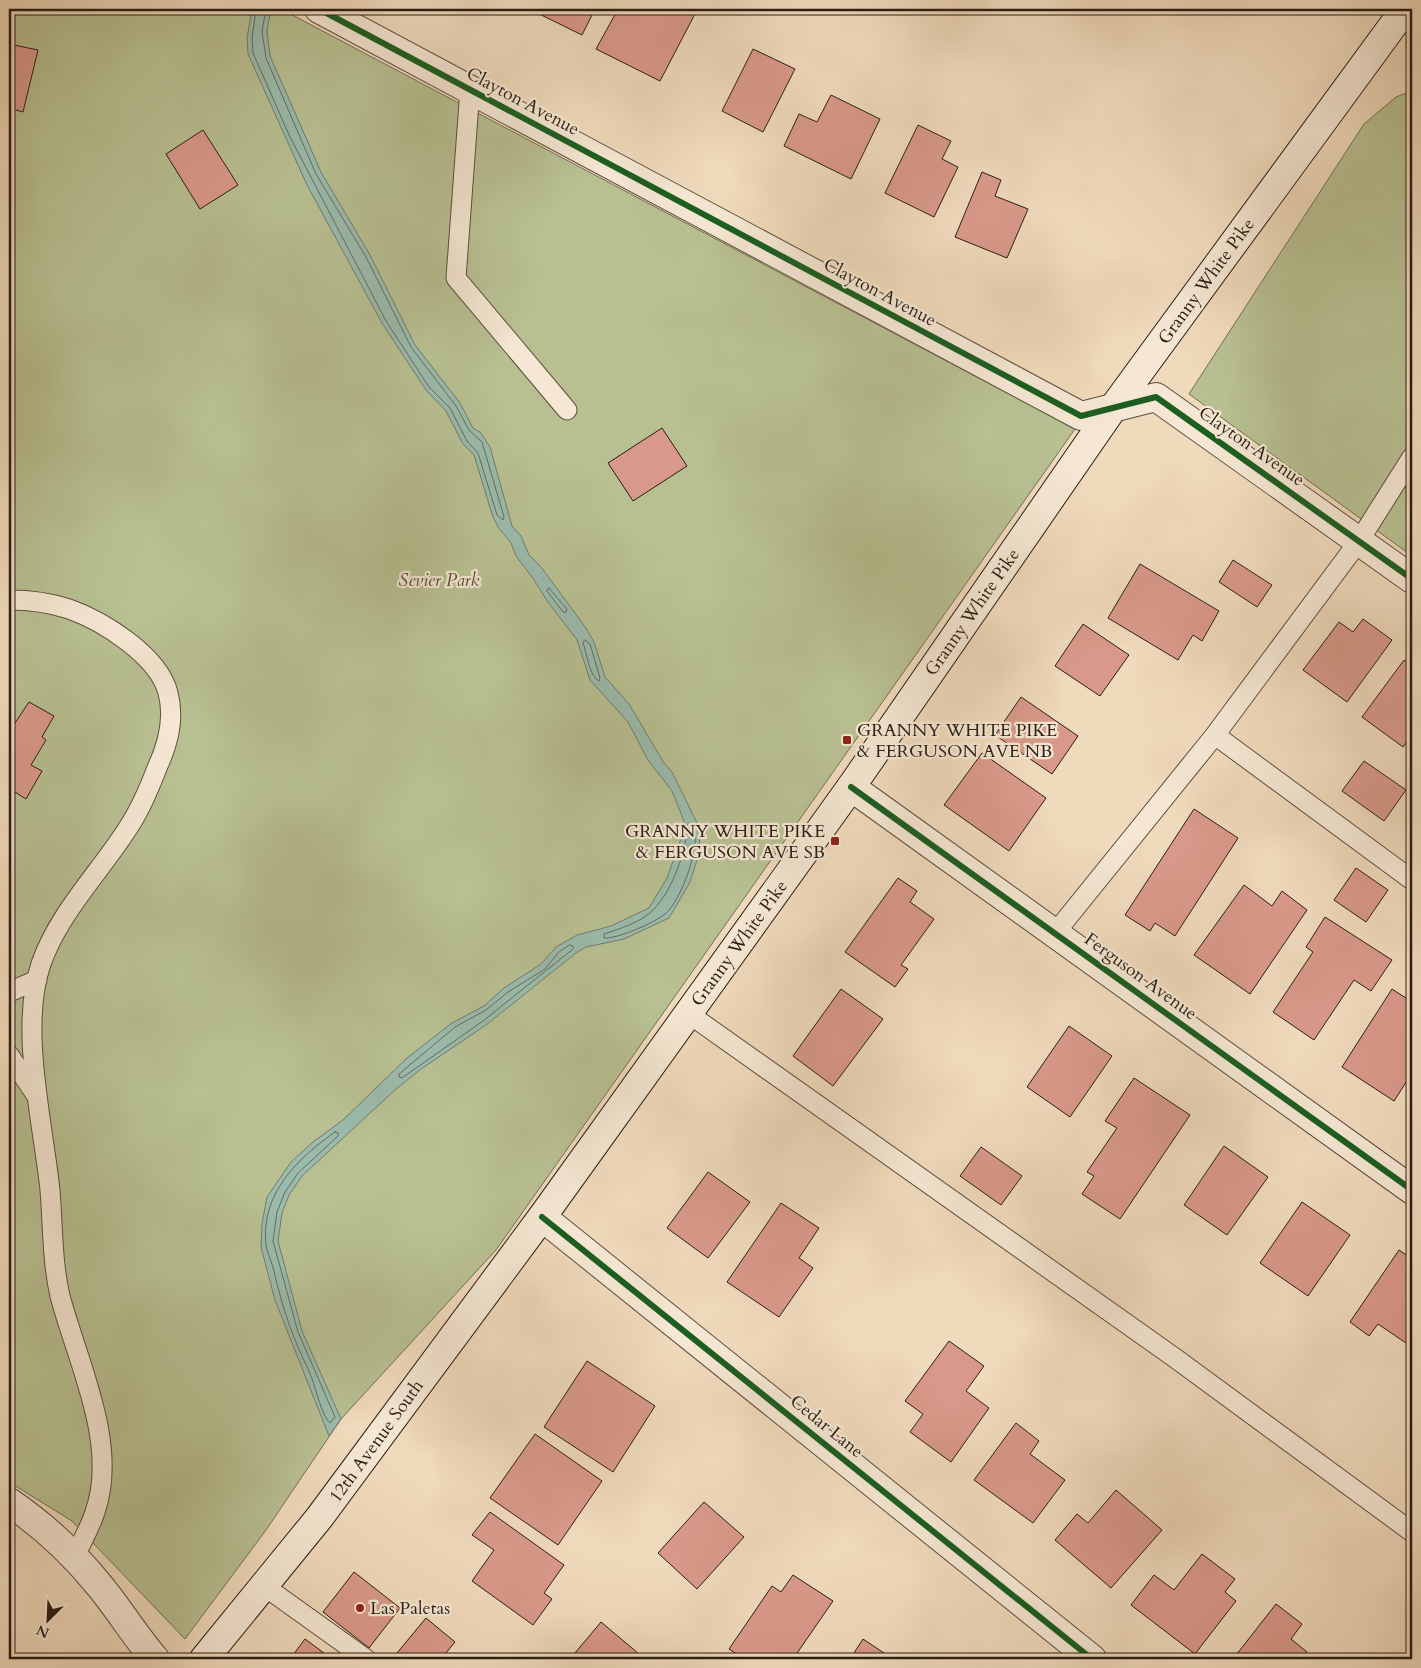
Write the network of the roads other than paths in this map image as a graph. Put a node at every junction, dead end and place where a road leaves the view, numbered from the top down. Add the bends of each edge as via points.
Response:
1 (319, 9) edge
2 (1406, 10) edge
3 (470, 89) junction
4 (1113, 408) junction
5 (566, 410) dead end
6 (1412, 457) edge
7 (1359, 540) junction
8 (1412, 579) edge
9 (9, 600) edge
10 (1215, 734) junction
11 (851, 787) junction
12 (1412, 880) edge
13 (1055, 933) junction
14 (37, 980) junction
15 (9, 992) edge
16 (689, 1014) junction
17 (9, 1055) edge
18 (38, 1098) junction
19 (1412, 1190) edge
20 (542, 1217) junction
21 (9, 1502) edge
22 (1412, 1532) edge
23 (74, 1558) junction
24 (264, 1586) junction
25 (155, 1659) edge
26 (204, 1659) edge
27 (366, 1659) edge
28 (1092, 1659) edge

1 - 3 street, Clayton Avenue
2 - 4 street, Granny White Pike
3 - 4 street, Clayton Avenue via 1081,416
3 - 5 lane via 456,278
4 - 7 street, Clayton Avenue via 1156,397
4 - 11 street, Granny White Pike
6 - 7 lane
7 - 8 street, Clayton Avenue
7 - 10 lane
9 - 14 lane via 70,610 134,645 168,690 172,712 169,736 146,794 129,827 48,946
10 - 12 lane
10 - 13 lane
11 - 13 street, Ferguson Avenue
11 - 16 street, Granny White Pike
13 - 19 street, Ferguson Avenue
14 - 15 lane
14 - 18 lane via 32,1019
16 - 20 street, Granny White Pike
16 - 22 lane via 1175,1358
17 - 18 lane
18 - 23 lane via 50,1194 52,1247 60,1293 86,1374 98,1425 101,1457 96,1511
20 - 24 street, 12th Avenue South via 319,1518
20 - 28 street, Cedar Lane
21 - 23 street via 49,1532
23 - 25 street via 99,1585
24 - 26 street, 12th Avenue South
24 - 27 lane

